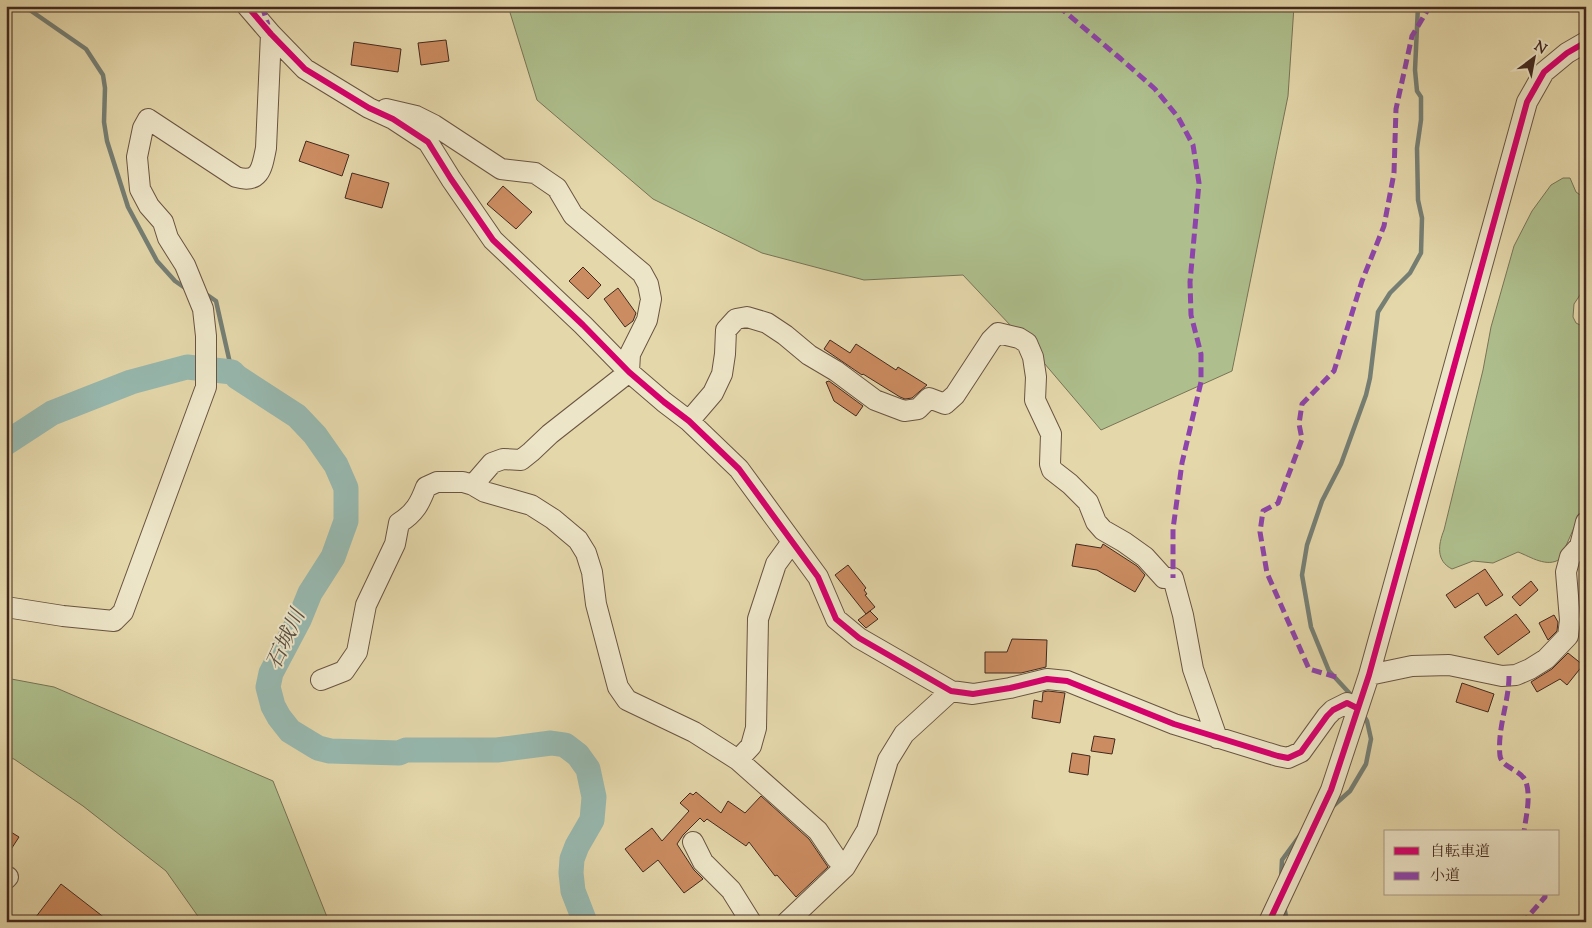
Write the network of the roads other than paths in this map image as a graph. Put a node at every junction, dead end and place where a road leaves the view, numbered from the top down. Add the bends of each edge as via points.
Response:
1 (247, 6) edge
2 (271, 34) junction
3 (1586, 42) edge
4 (369, 108) junction
5 (629, 372) junction
6 (689, 421) junction
7 (473, 485) junction
8 (1586, 522) edge
9 (792, 542) junction
10 (1583, 555) edge
11 (6, 606) edge
12 (1369, 674) junction
13 (321, 680) dead end
14 (951, 692) junction
15 (1357, 708) junction
16 (1216, 738) junction
17 (738, 760) junction
18 (693, 842) dead end
19 (845, 867) junction
20 (751, 922) edge
21 (787, 922) edge
22 (1269, 922) edge

1 - 2 street
2 - 4 street via 305,69
2 - 11 street via 266,148 263,163 255,177 247,180 236,177 148,119 143,128 137,158 140,189 163,222 203,309 206,387 123,612 114,621
3 - 12 street via 1544,72 1528,102
4 - 5 street via 428,142 493,240
4 - 5 street via 416,116 500,169 535,173 557,188 573,215 642,273 651,299 647,320 630,354
5 - 6 street
5 - 7 street via 521,460 492,463
6 - 9 street via 739,469
6 - 16 street via 713,393 722,374 726,330 736,318 747,317 767,323 875,400 904,411 918,409 929,398 945,404 955,395 998,333 1020,338 1027,343 1033,358 1035,400 1050,434 1052,470 1088,502 1103,530 1145,557 1164,578 1173,578 1192,669
7 - 13 street via 437,482 426,486 411,516 400,523 395,544 366,605 357,652 344,671
7 - 17 street via 485,492 531,505 578,540 589,562 596,604 618,687 628,700 694,732
8 - 10 street
9 - 14 street via 818,577 836,619 859,638
9 - 17 street via 776,564 758,619 756,728 751,746
10 - 12 street via 1570,557 1566,572 1568,636 1546,659 1530,669 1502,676 1449,665 1412,666
12 - 15 street
14 - 16 street via 973,694 1047,679 1067,682
14 - 19 street via 904,734 888,760 867,830
15 - 16 street via 1347,703 1334,710 1300,752 1288,758
15 - 22 street via 1331,790
17 - 19 street via 818,831
18 - 20 street via 703,862 731,890
19 - 21 street

